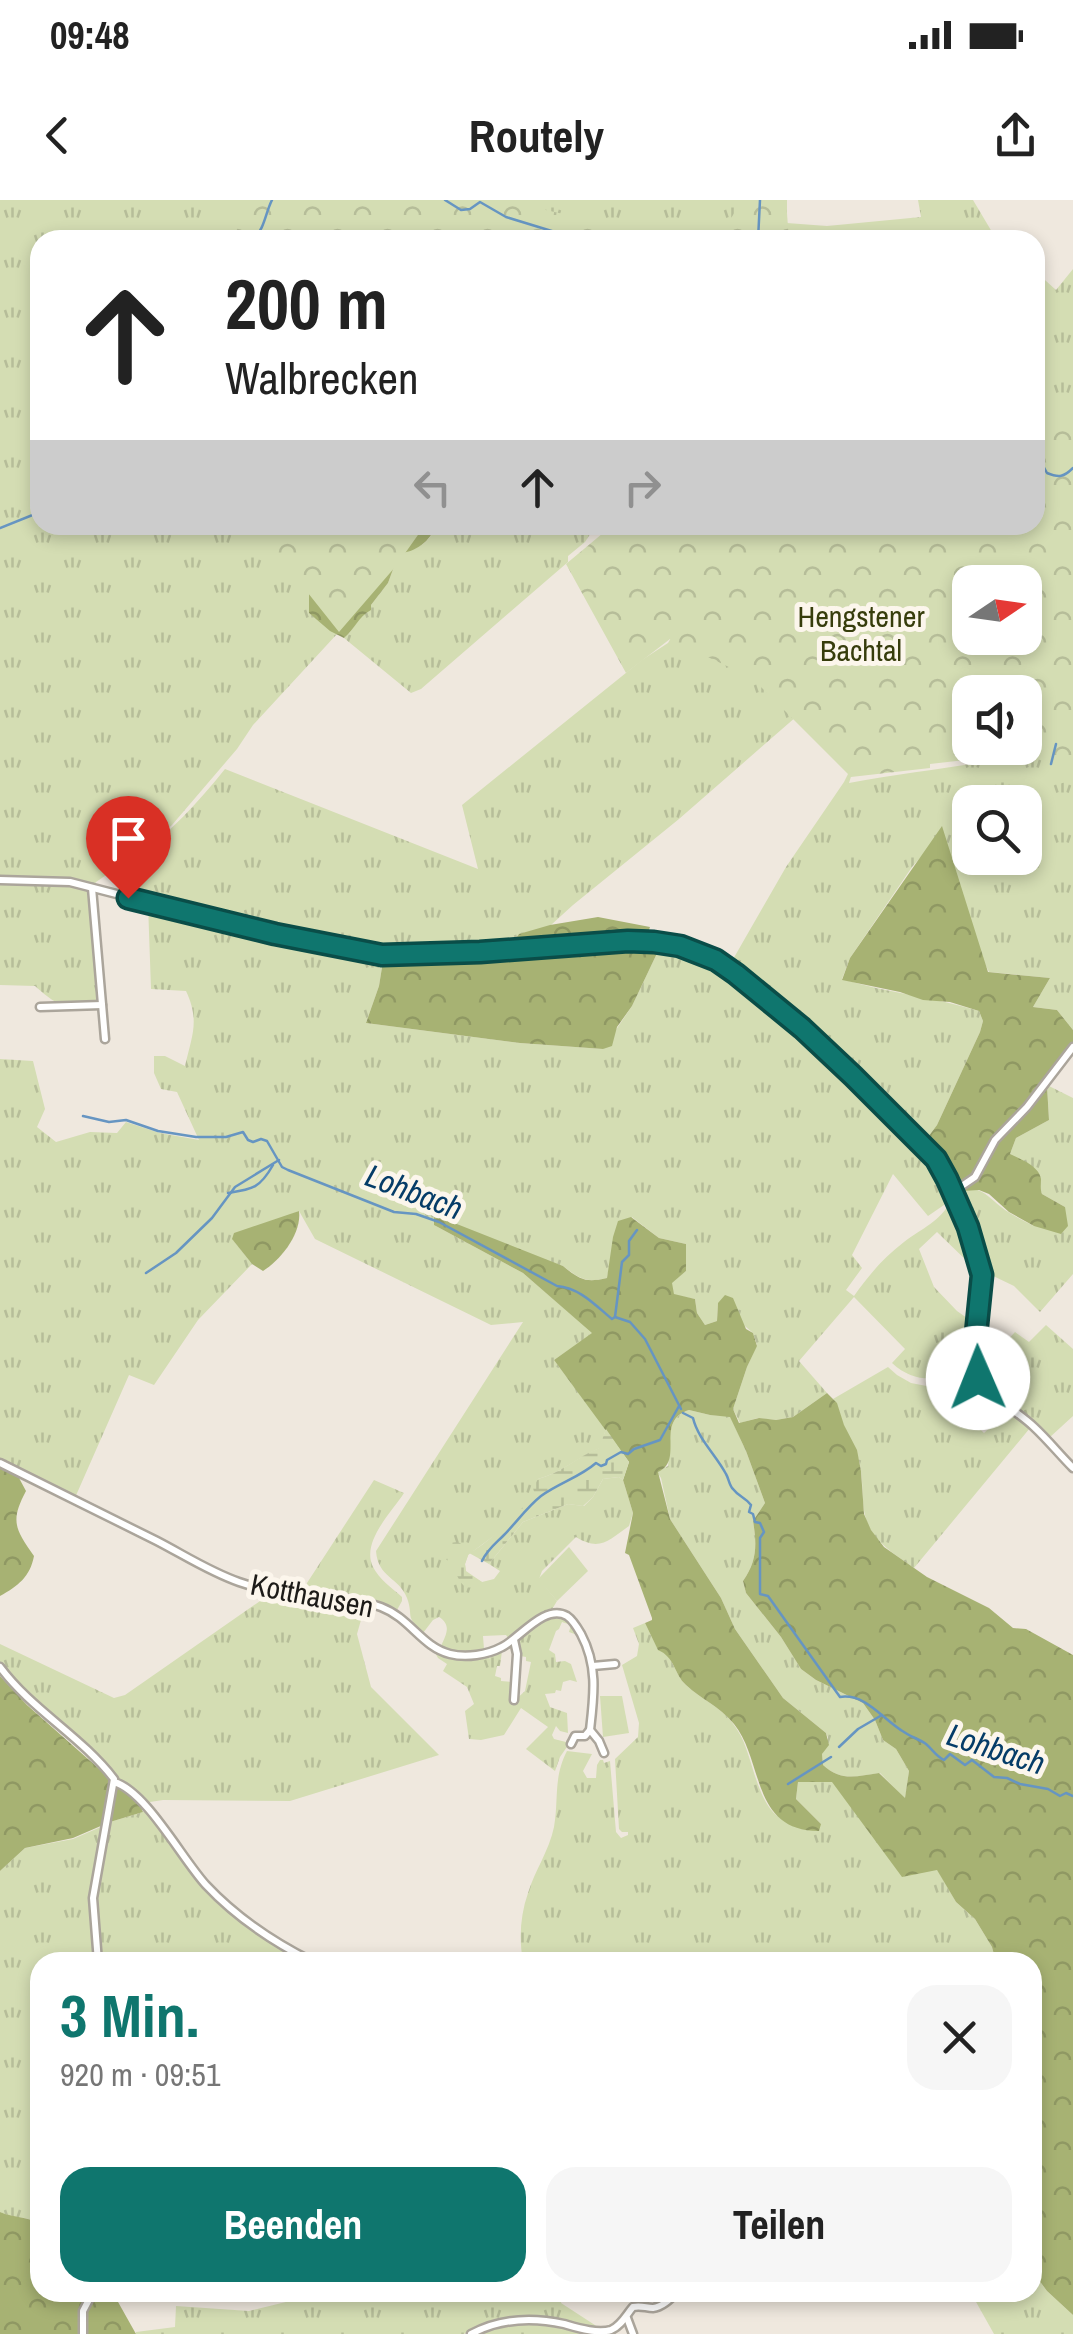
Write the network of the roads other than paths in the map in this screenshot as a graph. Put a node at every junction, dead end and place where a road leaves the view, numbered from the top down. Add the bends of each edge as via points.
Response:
1 (0, 880) edge
2 (92, 888) junction
3 (102, 1005) junction
4 (40, 1007) dead end
5 (106, 1039) dead end
6 (1073, 1047) edge
7 (953, 1192) junction
8 (0, 1463) edge
9 (1073, 1468) edge
10 (514, 1640) junction
11 (615, 1664) dead end
12 (593, 1666) junction
13 (0, 1668) edge
14 (514, 1700) dead end
15 (590, 1730) junction
16 (571, 1744) dead end
17 (604, 1753) dead end
18 (114, 1782) junction
19 (97, 1952) edge
20 (293, 1952) edge
21 (88, 2302) edge
22 (666, 2302) edge
23 (626, 2317) junction
24 (82, 2334) edge
25 (471, 2334) edge
26 (634, 2334) edge

1 - 2 street
2 - 3 street
2 - 7 street via 382,955 628,941 693,950 780,1008 923,1144
3 - 4 street
3 - 5 street
6 - 7 street via 995,1140 975,1177
7 - 9 street via 982,1275 975,1373
8 - 10 street, Kotthausen via 242,1583 382,1608 452,1654 481,1654
10 - 12 street, Kotthausen via 544,1616 560,1613 577,1627
10 - 14 street
11 - 12 street
12 - 15 street, Kotthausen
13 - 18 street
15 - 16 street
15 - 17 street
18 - 19 street via 94,1884
18 - 20 street via 147,1808 223,1901
21 - 24 street
22 - 23 street via 634,2306
23 - 25 street via 607,2331 518,2320
23 - 26 street

